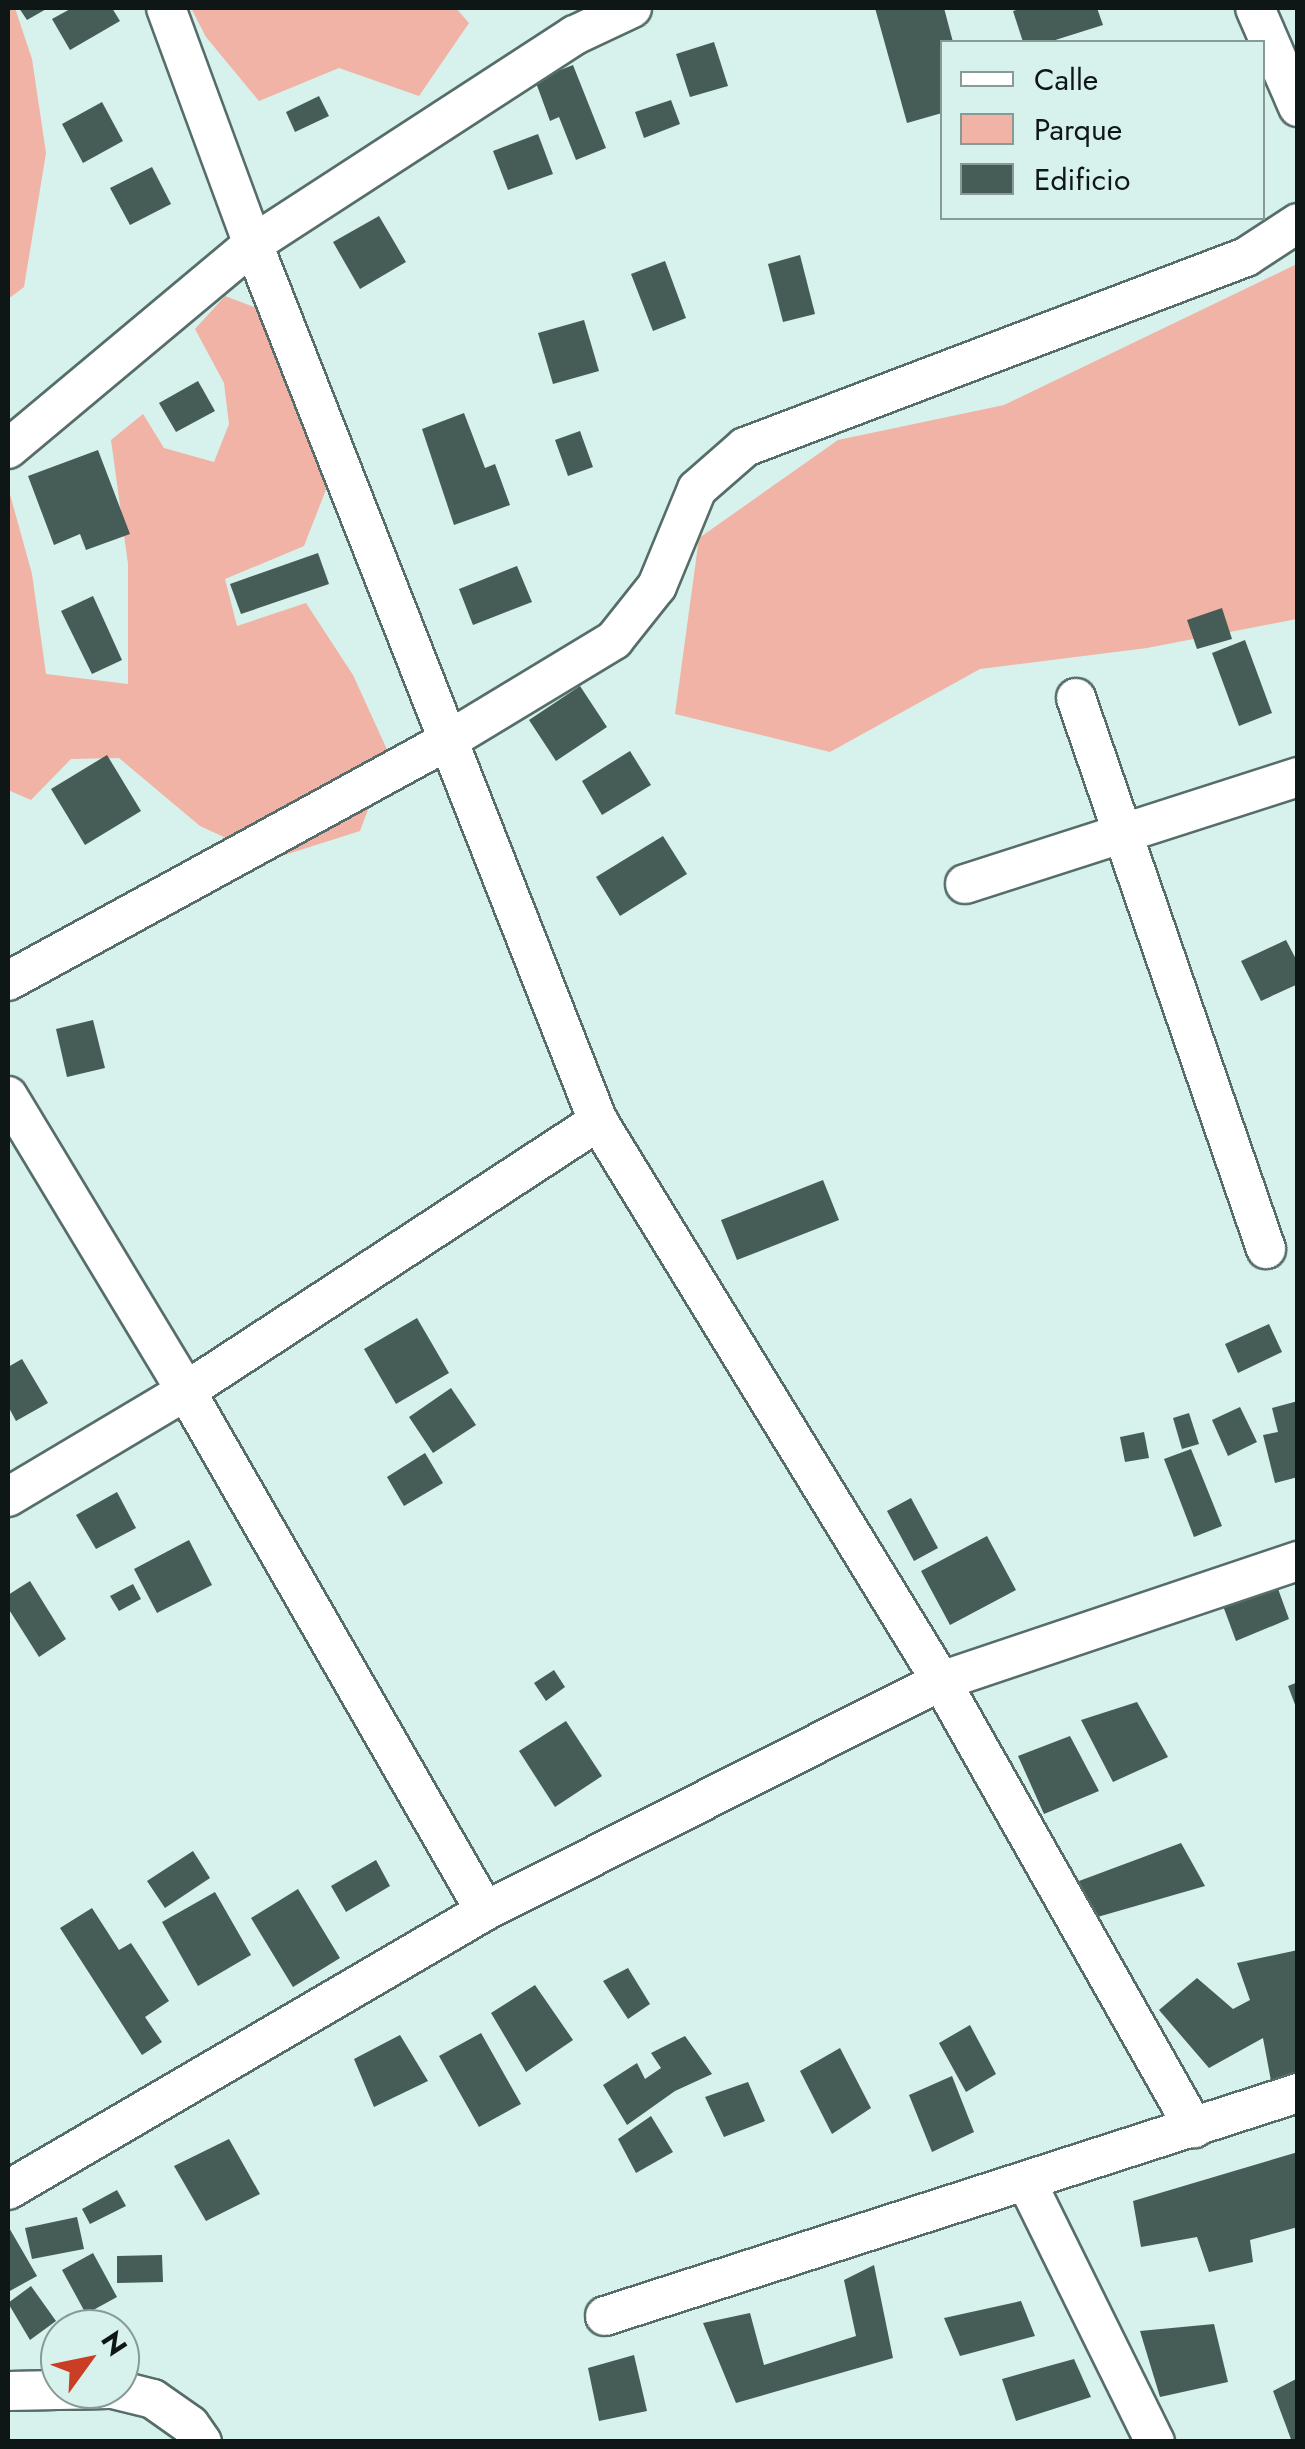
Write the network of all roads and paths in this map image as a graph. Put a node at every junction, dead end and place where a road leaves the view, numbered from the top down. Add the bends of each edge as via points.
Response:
1 (166, 8) edge
2 (632, 8) edge
3 (1254, 8) edge
4 (1298, 108) edge
5 (1298, 223) edge
6 (253, 244) junction
7 (8, 449) edge
8 (1076, 698) dead end
9 (449, 740) junction
10 (1298, 777) edge
11 (1122, 833) junction
12 (965, 884) dead end
13 (8, 981) edge
14 (8, 1096) edge
15 (598, 1121) junction
16 (1266, 1249) dead end
17 (186, 1391) junction
18 (8, 1497) edge
19 (1298, 1561) edge
20 (942, 1681) junction
21 (485, 1912) junction
22 (1298, 2093) edge
23 (1194, 2128) junction
24 (1026, 2181) junction
25 (8, 2190) edge
26 (605, 2316) dead end
27 (40, 2390) edge
28 (8, 2391) edge
29 (140, 2397) edge
30 (202, 2442) edge
31 (1155, 2442) edge

1 - 6 street
2 - 6 street via 575,34
3 - 4 street
5 - 9 street via 1246,257 746,447 697,489 657,586 614,640
6 - 7 street
6 - 9 street
8 - 11 street
9 - 13 street
9 - 15 street
10 - 11 street
11 - 12 street
11 - 16 street
14 - 17 street
15 - 17 street
15 - 20 street
17 - 18 street
17 - 21 street
19 - 20 street
20 - 21 street
20 - 23 street
21 - 25 street
22 - 23 street
23 - 24 street
24 - 26 street
24 - 31 street
27 - 28 street
29 - 30 street via 190,2426

